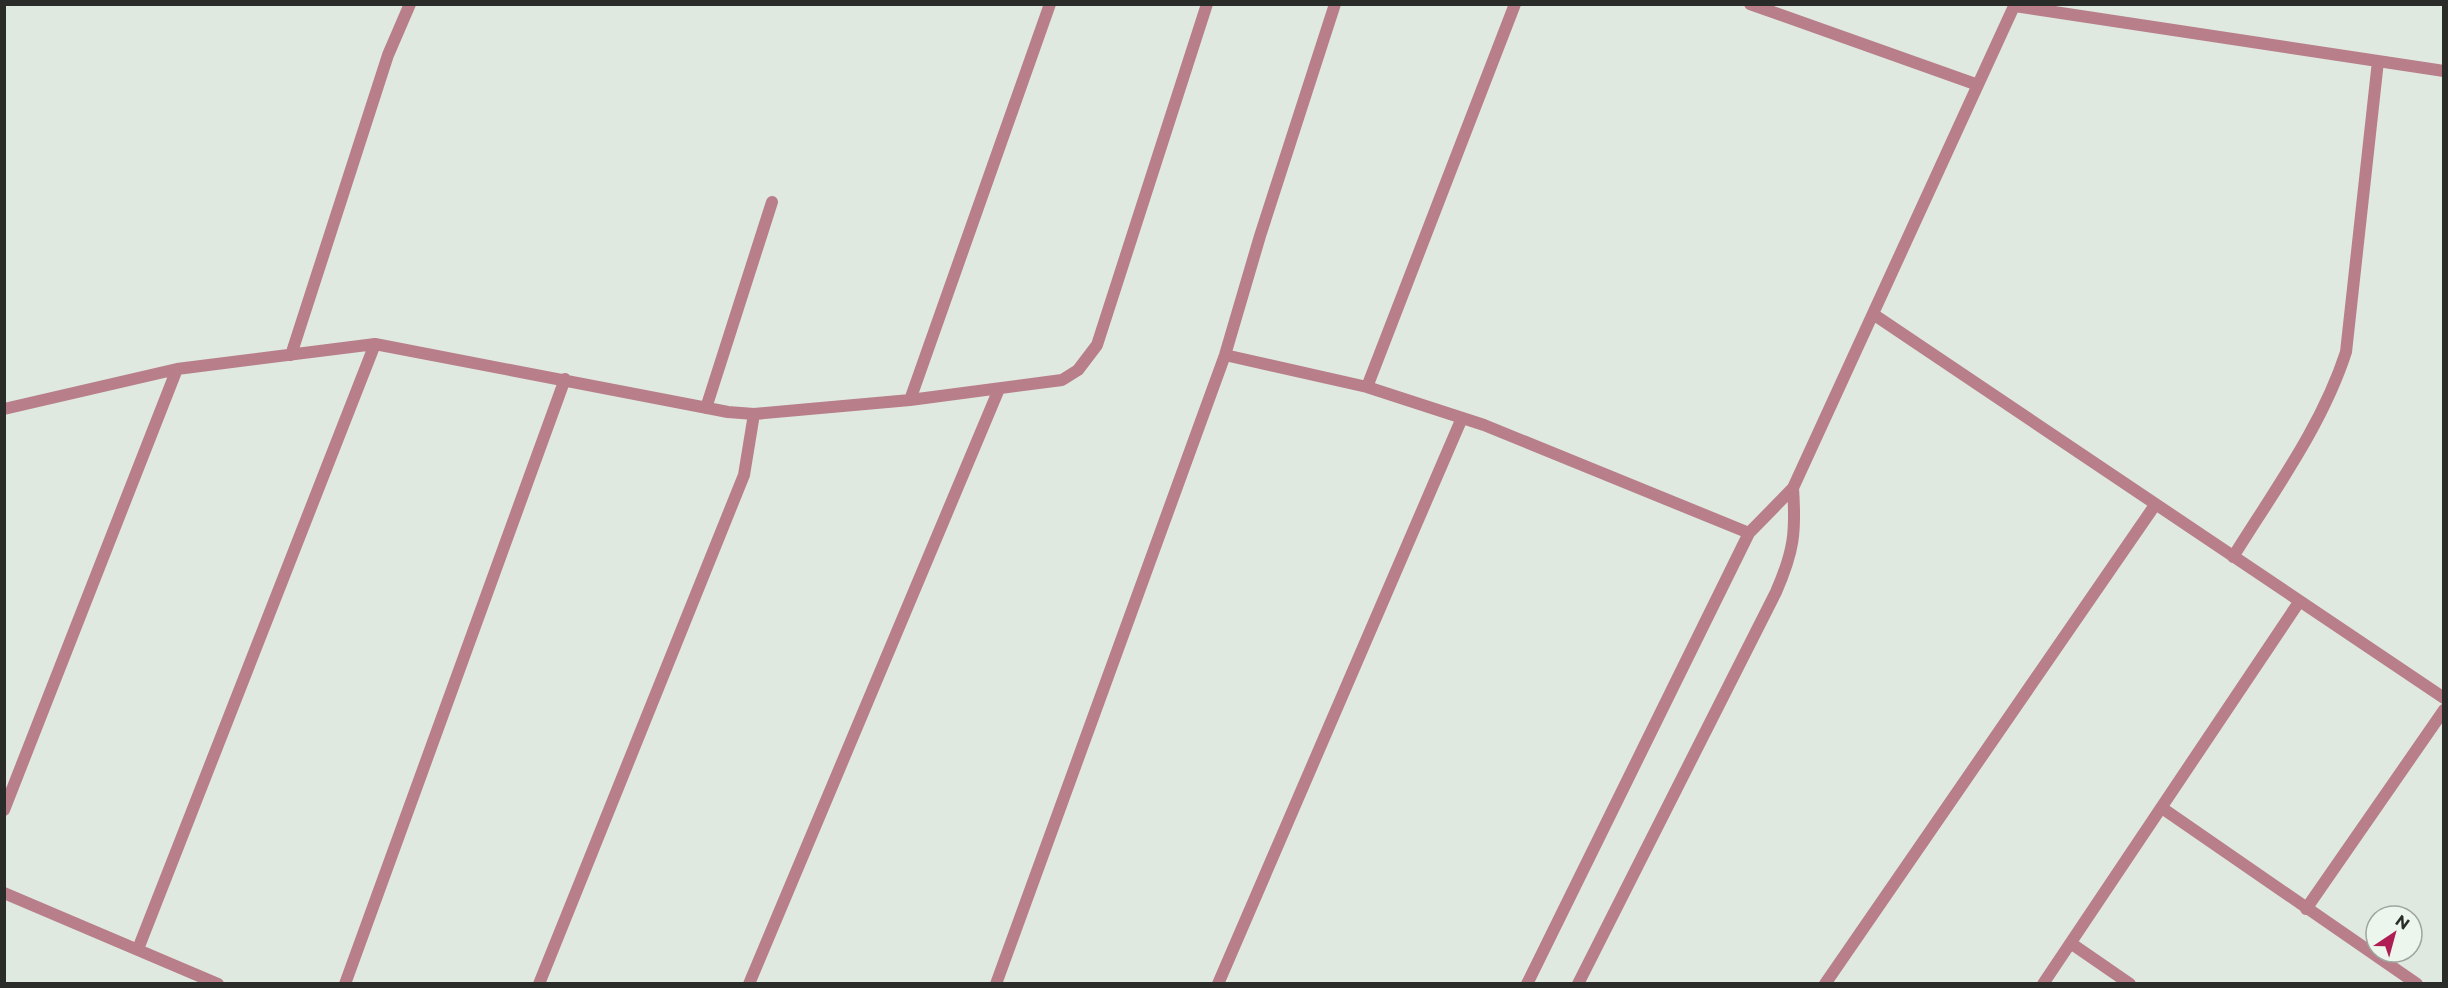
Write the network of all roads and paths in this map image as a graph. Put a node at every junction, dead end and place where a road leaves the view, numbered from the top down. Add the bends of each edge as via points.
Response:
1 (411, 4) edge
2 (1050, 4) edge
3 (1207, 4) edge
4 (1335, 4) edge
5 (1515, 4) edge
6 (1750, 4) edge
7 (2015, 5) edge
8 (2378, 61) junction
9 (2444, 71) edge
10 (1978, 85) junction
11 (772, 202) dead end
12 (1873, 314) junction
13 (375, 344) junction
14 (291, 355) junction
15 (1225, 355) junction
16 (177, 369) junction
17 (565, 379) junction
18 (1367, 387) junction
19 (999, 389) junction
20 (910, 400) junction
21 (706, 408) junction
22 (4, 409) edge
23 (754, 414) junction
24 (1462, 418) junction
25 (1793, 488) junction
26 (2155, 505) junction
27 (1749, 533) junction
28 (2233, 557) junction
29 (2299, 602) junction
30 (2444, 698) edge
31 (2444, 711) edge
32 (2162, 808) junction
33 (4, 810) edge
34 (4, 893) edge
35 (2306, 909) junction
36 (2072, 944) junction
37 (138, 949) junction
38 (218, 984) edge
39 (345, 984) edge
40 (539, 984) edge
41 (749, 984) edge
42 (996, 984) edge
43 (1218, 984) edge
44 (1527, 984) edge
45 (1578, 984) edge
46 (1825, 984) edge
47 (2043, 984) edge
48 (2130, 984) edge
49 (2417, 984) edge

1 - 14 street via 388,55
2 - 20 street
3 - 19 street via 1097,345 1078,370 1062,380
4 - 15 street
5 - 18 street
6 - 10 street
7 - 8 street
7 - 10 street
8 - 9 street
8 - 28 street via 2346,352 2323,411
10 - 12 street
11 - 21 street
12 - 25 street
12 - 26 street
13 - 14 street
13 - 17 street
13 - 37 street
14 - 16 street
15 - 18 street
15 - 42 street
16 - 22 street
16 - 33 street
17 - 21 street
17 - 39 street
18 - 24 street
19 - 20 street
19 - 41 street
20 - 23 street
21 - 23 street
23 - 40 street via 744,474
24 - 27 street
24 - 43 street
25 - 27 street
25 - 45 street via 1795,529 1787,566 1776,592
26 - 28 street
26 - 46 street
27 - 44 street
28 - 29 street
29 - 30 street
29 - 32 street
31 - 35 street
32 - 35 street
32 - 36 street
34 - 37 street
35 - 49 street
36 - 47 street
36 - 48 street
37 - 38 street

